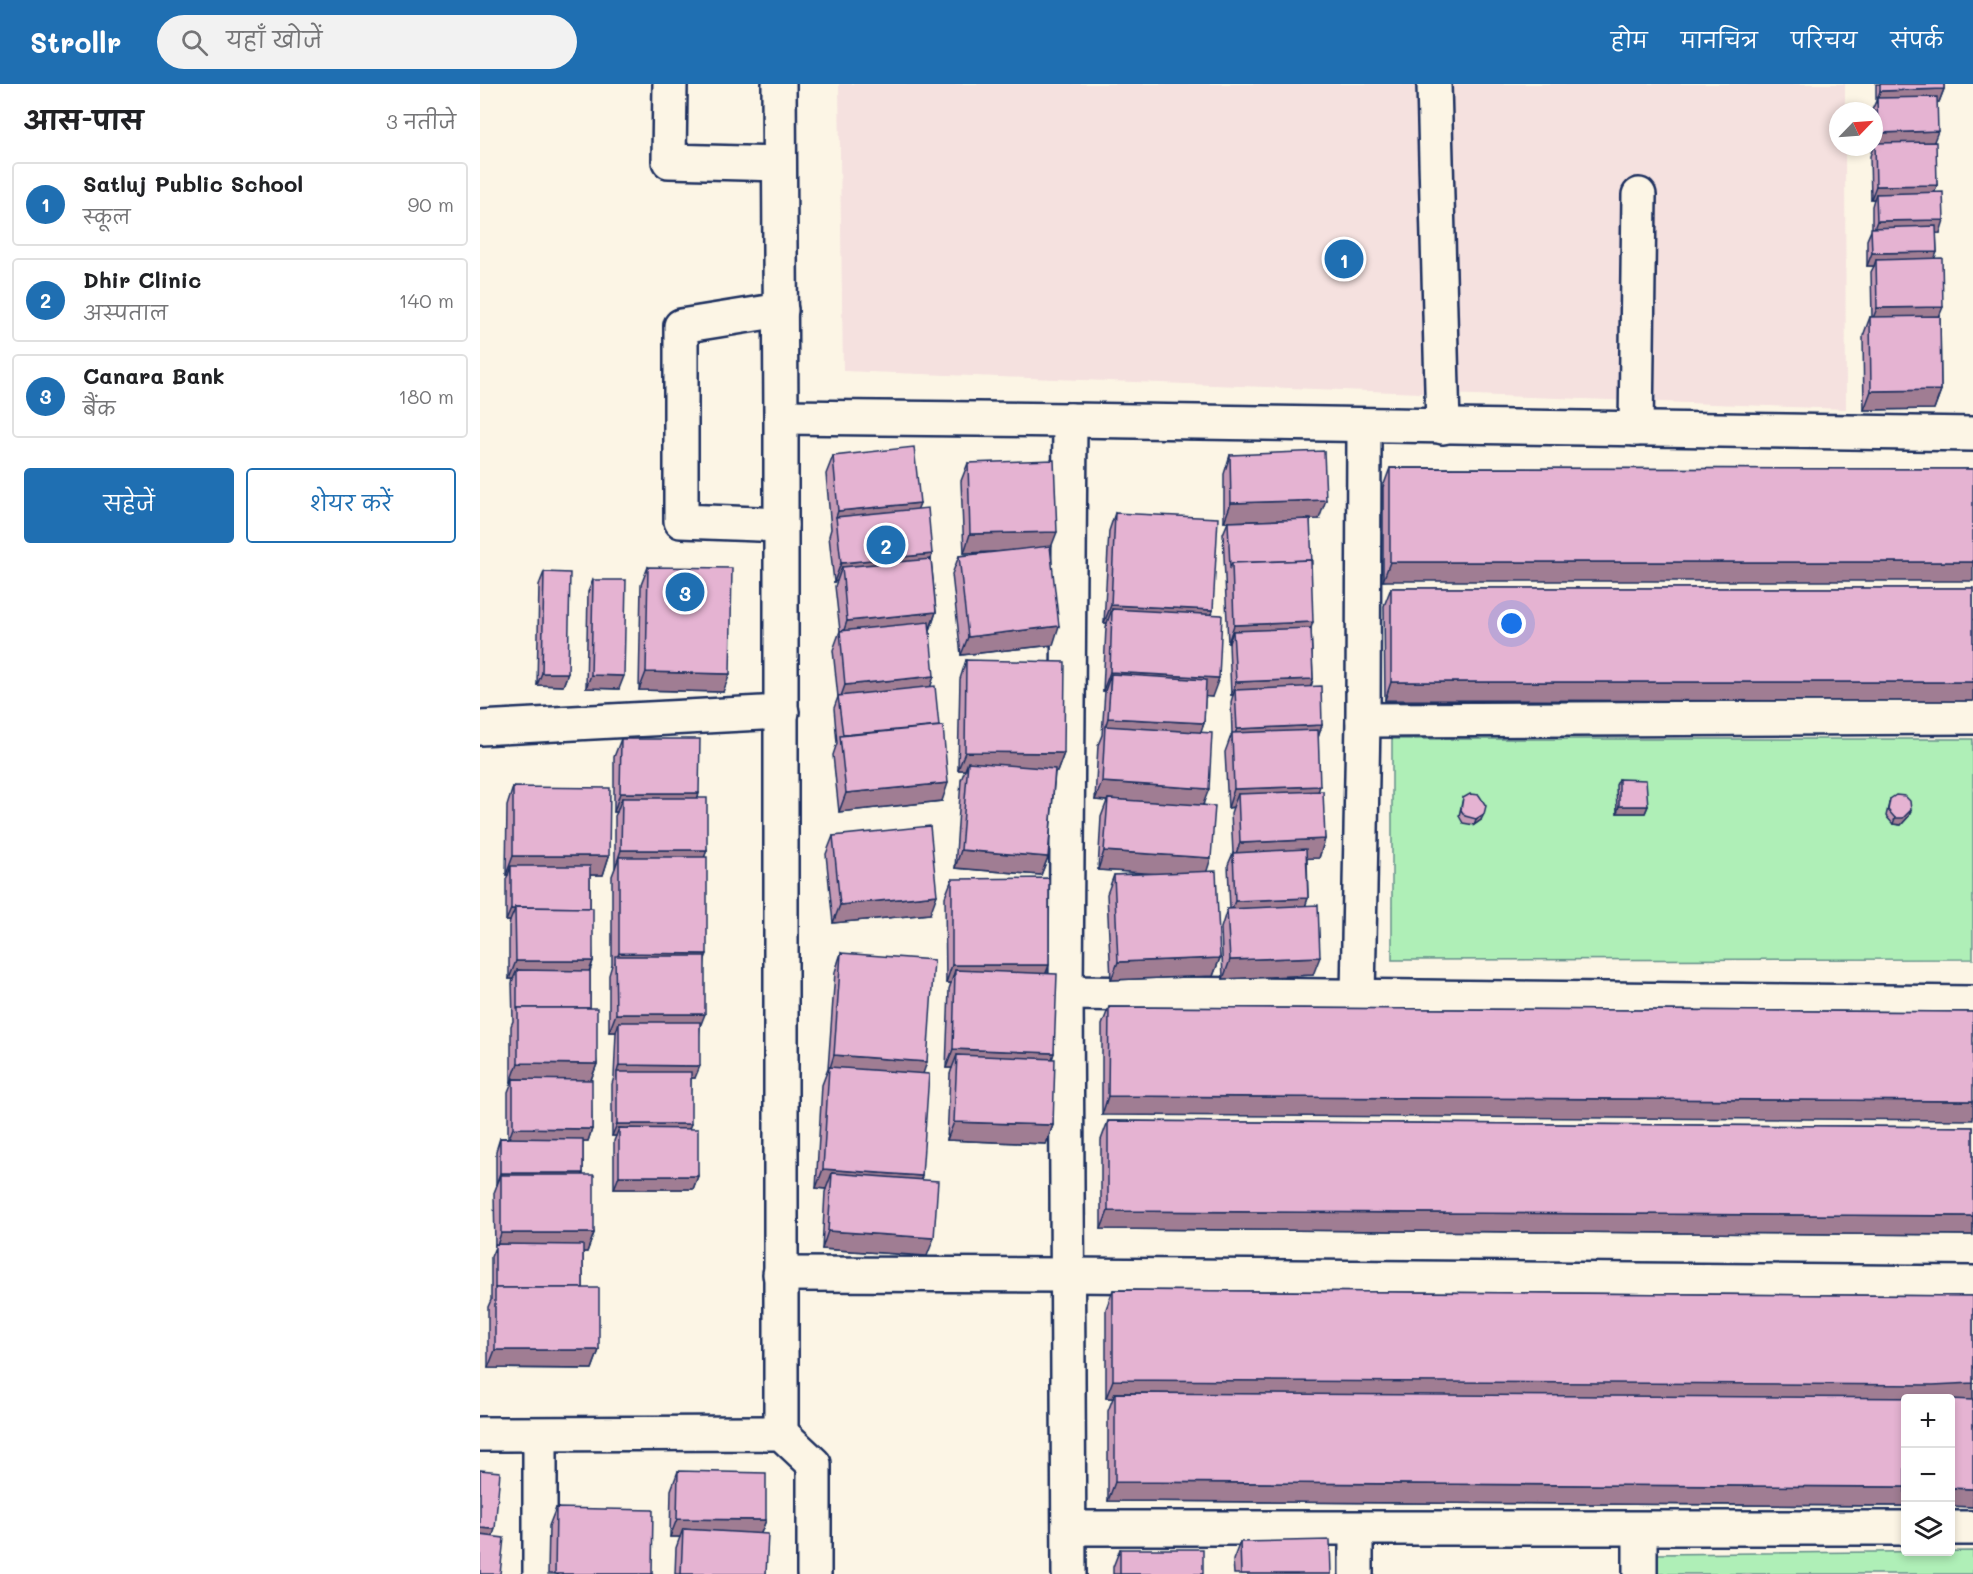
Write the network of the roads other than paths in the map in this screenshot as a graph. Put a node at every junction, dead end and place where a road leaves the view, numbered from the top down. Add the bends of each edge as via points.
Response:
1 (670, 84) edge
2 (778, 84) edge
3 (1434, 84) edge
4 (779, 164) junction
5 (1639, 195) dead end
6 (781, 310) junction
7 (782, 417) junction
8 (1070, 420) junction
9 (1364, 426) junction
10 (1443, 427) junction
11 (1636, 429) junction
12 (1973, 435) edge
13 (781, 525) junction
14 (782, 712) junction
15 (1973, 717) edge
16 (1363, 720) junction
17 (480, 728) edge
18 (1066, 993) junction
19 (1358, 997) junction
20 (1973, 1003) edge
21 (780, 1274) junction
22 (1067, 1275) junction
23 (1973, 1283) edge
24 (782, 1433) junction
25 (480, 1434) edge
26 (540, 1435) junction
27 (1069, 1528) junction
28 (1901, 1528) edge
29 (1955, 1528) edge
30 (1973, 1528) edge
31 (1356, 1529) junction
32 (1640, 1529) junction
33 (540, 1574) edge
34 (814, 1574) edge
35 (1069, 1574) edge
36 (1356, 1574) edge
37 (1640, 1574) edge

1 - 4 street via 669,161
2 - 4 street
3 - 10 street
4 - 6 street
5 - 11 street
6 - 7 street
6 - 13 street via 681,326 681,520
7 - 8 street
7 - 13 street
8 - 9 street
8 - 18 street
9 - 10 street
9 - 16 street
10 - 11 street
11 - 12 street
13 - 14 street
14 - 17 street
14 - 21 street
15 - 16 street
16 - 19 street
18 - 19 street
18 - 22 street
19 - 20 street
21 - 22 street
21 - 24 street
22 - 23 street
22 - 27 street
24 - 26 street
24 - 34 street via 814,1464
25 - 26 street
26 - 33 street
27 - 31 street
27 - 35 street
28 - 32 street
29 - 30 street
31 - 32 street
31 - 36 street
32 - 37 street

